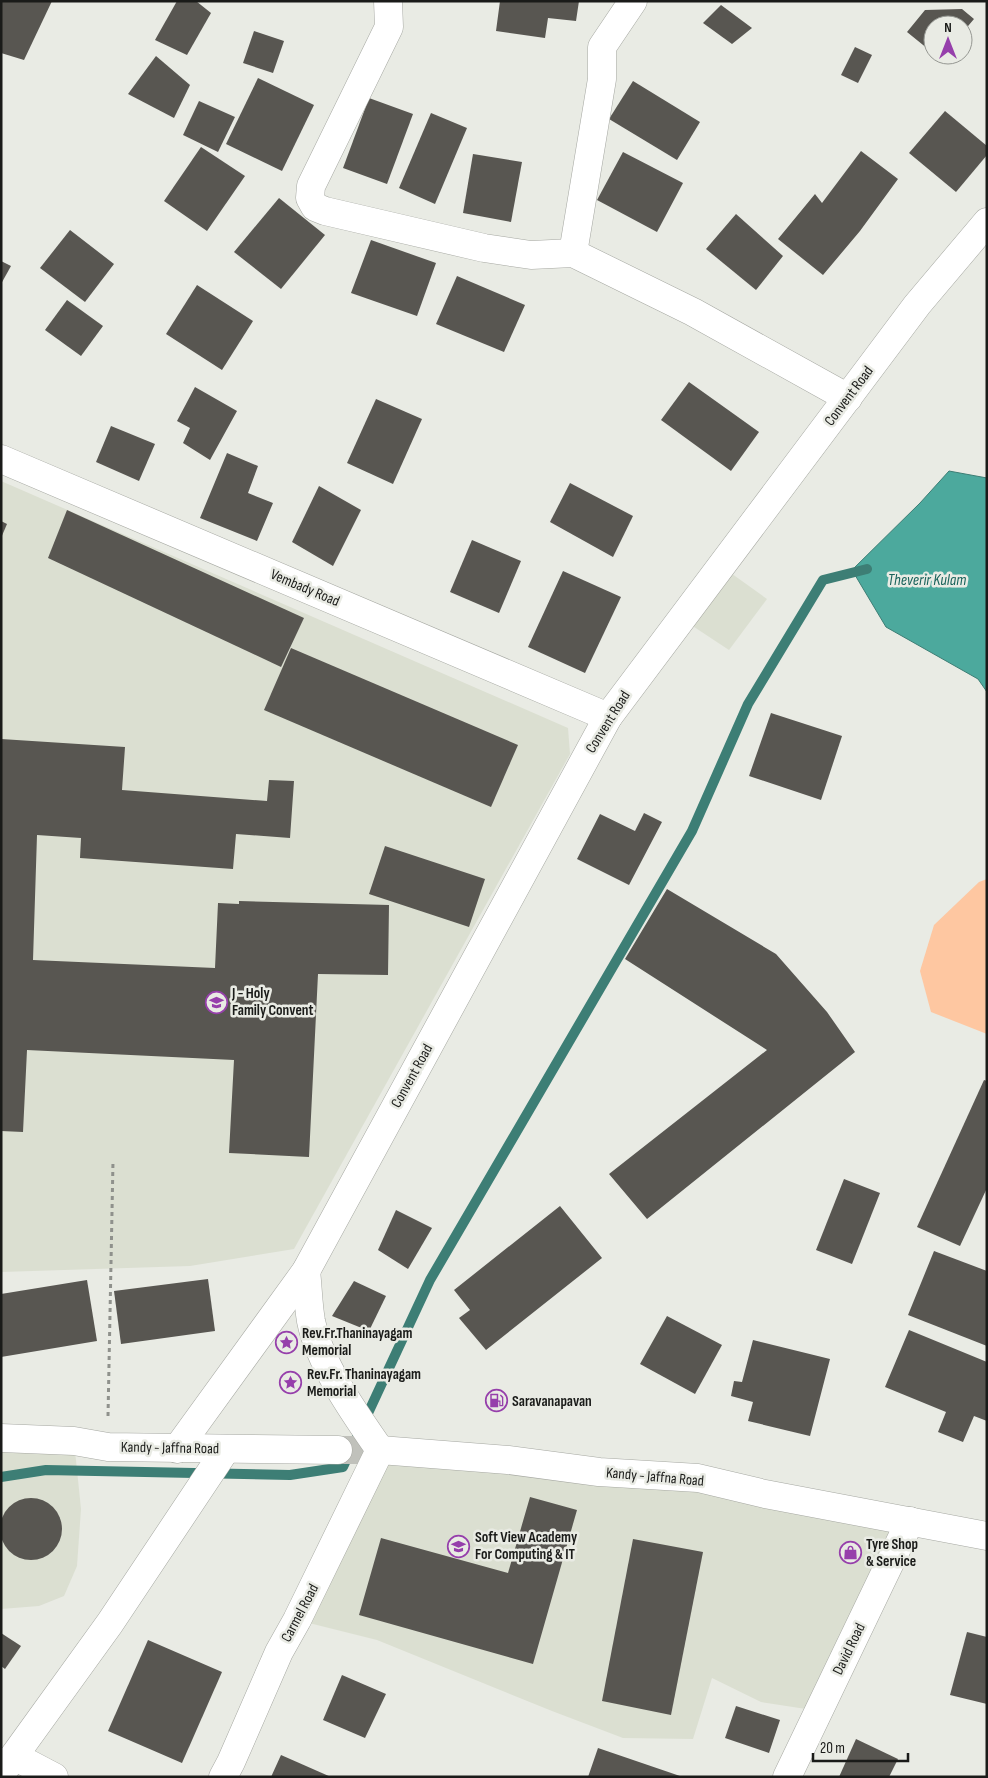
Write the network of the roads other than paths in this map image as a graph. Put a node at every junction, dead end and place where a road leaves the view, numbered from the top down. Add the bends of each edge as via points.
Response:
1 (388, 1) edge
2 (633, 1) edge
3 (987, 222) edge
4 (573, 253) junction
5 (848, 398) junction
6 (1, 459) edge
7 (608, 717) junction
8 (306, 1271) junction
9 (1, 1438) edge
10 (177, 1449) junction
11 (226, 1449) junction
12 (338, 1450) tunnel mouth
13 (380, 1450) junction
14 (910, 1521) junction
15 (987, 1536) edge
16 (8, 1765) edge
17 (54, 1777) edge
18 (224, 1777) edge
19 (787, 1777) edge

1 - 4 main road via 389,27 311,186 310,198 315,207 484,248 531,255
2 - 4 main road via 602,47 602,80
3 - 5 main road, Convent Road via 917,305
4 - 5 main road via 693,312
5 - 7 main road, Convent Road
6 - 7 main road, Vembady Road
7 - 8 main road, Convent Road
8 - 10 main road, Convent Road
8 - 13 main road via 312,1322 326,1363
9 - 10 main road, Kandy - Jaffna Road
10 - 11 main road, Kandy - Jaffna Road
11 - 12 main road, Kandy - Jaffna Road
11 - 16 main road via 110,1623
13 - 14 main road, Kandy - Jaffna Road via 508,1460 599,1472 698,1478
13 - 18 main road, Carmel Road via 298,1620 279,1652
14 - 15 main road, Kandy - Jaffna Road
14 - 19 main road, David Road
16 - 17 main road

